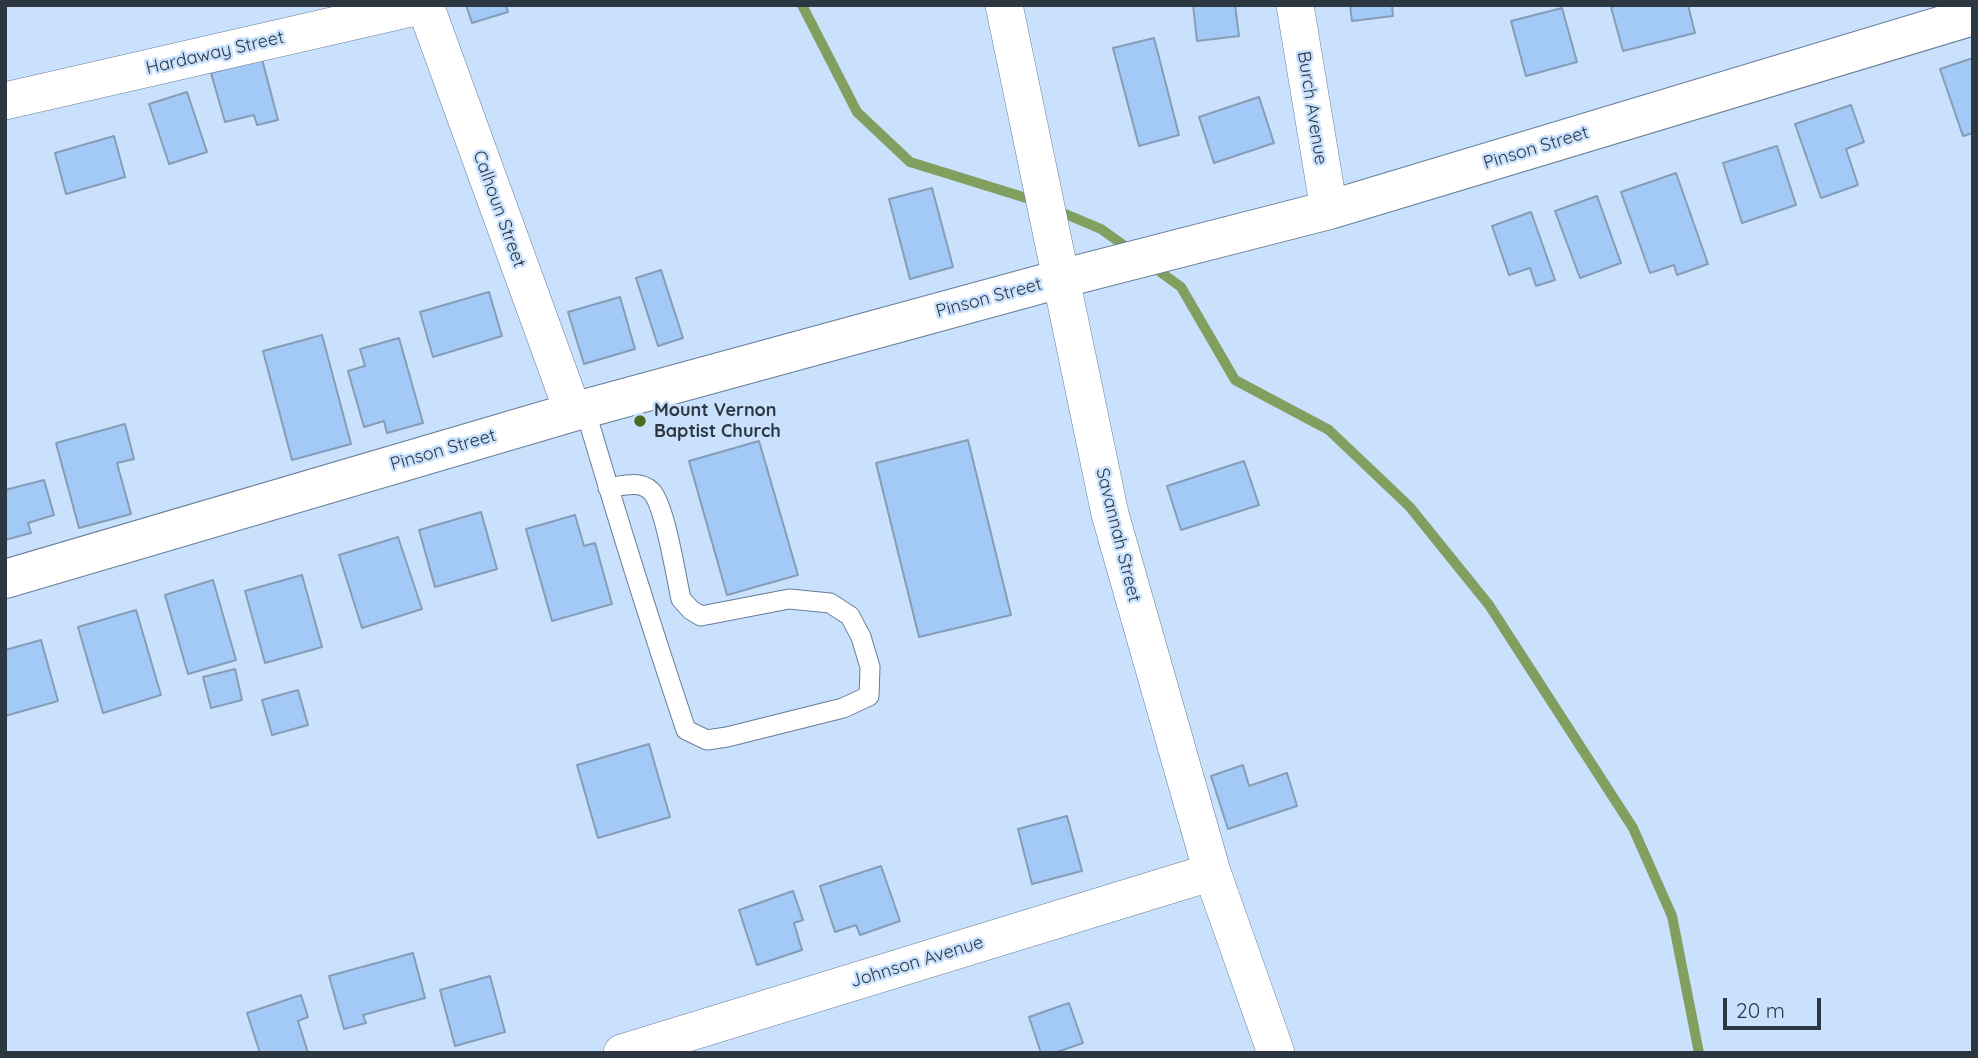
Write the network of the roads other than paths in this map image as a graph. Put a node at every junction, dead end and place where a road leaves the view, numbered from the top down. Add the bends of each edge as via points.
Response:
1 (425, 5) edge
2 (1004, 5) edge
3 (1295, 5) edge
4 (1973, 16) edge
5 (5, 100) edge
6 (1329, 210) junction
7 (1060, 279) junction
8 (579, 411) junction
9 (608, 488) junction
10 (5, 579) edge
11 (1212, 872) junction
12 (622, 1053) edge
13 (1276, 1053) edge

1 - 5 street, Hardaway Street
1 - 8 street, Calhoun Street
2 - 7 street, Savannah Street
3 - 6 street, Burch Avenue
4 - 6 street, Pinson Street
6 - 7 street, Pinson Street
7 - 8 street, Pinson Street
7 - 11 street, Savannah Street via 1110,514
8 - 9 lane
8 - 10 street, Pinson Street
9 - 9 lane via 686,730 707,740 727,737 843,708 869,696 870,667 850,616 830,603 789,599 701,616 681,599 660,506 651,491 636,484
11 - 12 street, Johnson Avenue
11 - 13 street, Savannah Street

